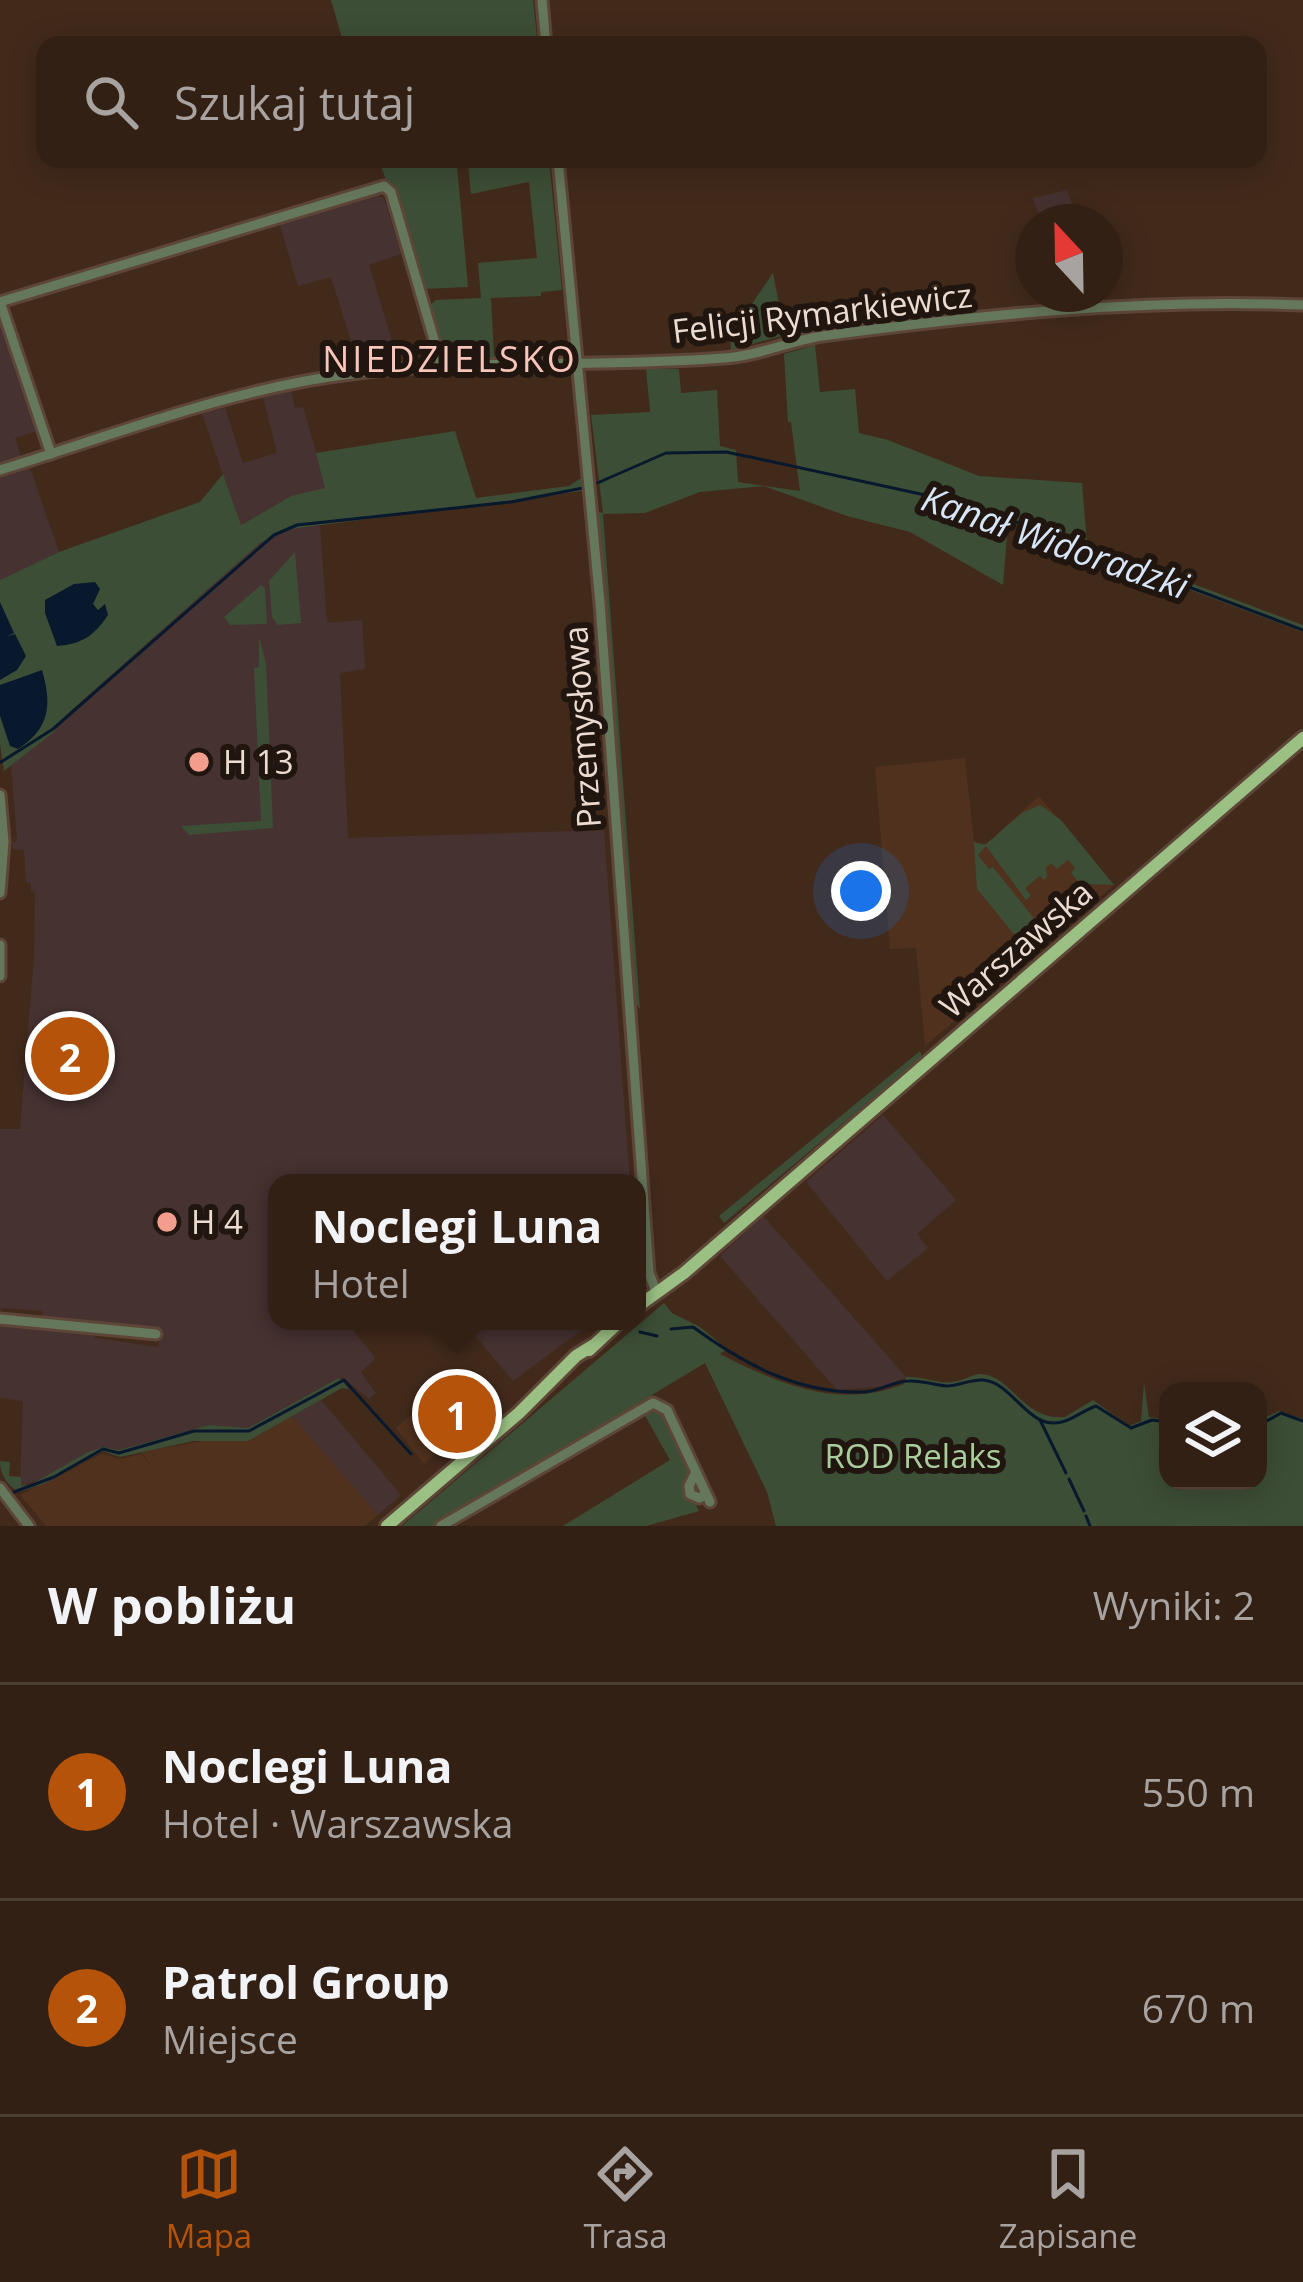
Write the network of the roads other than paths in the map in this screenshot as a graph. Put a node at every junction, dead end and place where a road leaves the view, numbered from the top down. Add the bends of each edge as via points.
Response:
1 (542, 0) edge
2 (545, 36) edge
3 (559, 168) edge
4 (0, 302) edge
5 (1303, 305) edge
6 (577, 362) junction
7 (442, 367) junction
8 (51, 454) junction
9 (0, 470) edge
10 (1303, 738) edge
11 (0, 795) edge
12 (2, 842) edge
13 (0, 893) edge
14 (0, 945) edge
15 (0, 976) edge
16 (642, 1174) edge
17 (646, 1232) edge
18 (656, 1291) junction
19 (646, 1299) edge
20 (0, 1319) edge
21 (610, 1330) edge
22 (156, 1334) dead end
23 (0, 1488) edge
24 (708, 1498) dead end
25 (29, 1526) edge
26 (387, 1526) edge
27 (442, 1526) edge

1 - 2 street
3 - 6 street, Przemysłowa
4 - 7 street via 384,186
4 - 8 street
5 - 6 street, Felicji Rymarkiewicz via 1140,305 823,336 724,358
6 - 7 street, Felicji Rymarkiewicz
6 - 16 street, Przemysłowa
7 - 8 street, Felicji Rymarkiewicz via 302,382
8 - 9 street, Felicji Rymarkiewicz
10 - 18 main road, Warszawska
11 - 12 street
12 - 13 street
14 - 15 street
17 - 18 street, Przemysłowa
18 - 19 main road, Warszawska
20 - 22 street
21 - 26 main road
23 - 25 street
24 - 27 street via 667,1410 650,1403

